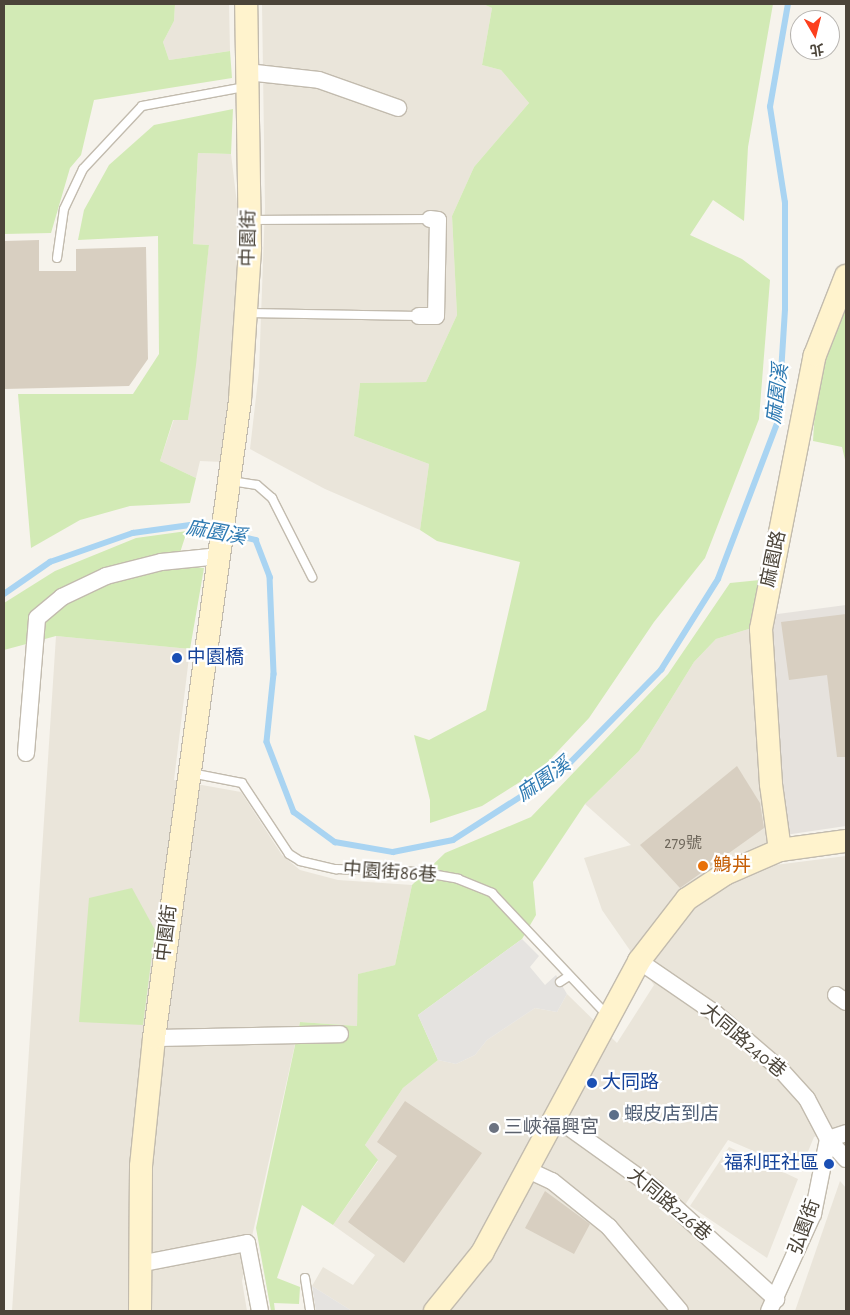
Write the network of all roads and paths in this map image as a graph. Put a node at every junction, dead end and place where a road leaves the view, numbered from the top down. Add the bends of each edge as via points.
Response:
1 (246, 4) edge
2 (247, 79) junction
3 (398, 108) dead end
4 (430, 219) joint
5 (250, 220) junction
6 (57, 258) dead end
7 (846, 276) edge
8 (246, 313) junction
9 (419, 316) joint
10 (232, 476) junction
11 (220, 556) junction
12 (312, 577) dead end
13 (26, 753) dead end
14 (187, 772) junction
15 (846, 841) edge
16 (780, 850) junction
17 (536, 940) junction
18 (529, 947) dead end
19 (639, 961) junction
20 (570, 976) junction
21 (560, 982) dead end
22 (609, 1018) junction
23 (340, 1034) dead end
24 (154, 1038) junction
25 (556, 1118) junction
26 (846, 1133) edge
27 (828, 1139) junction
28 (846, 1159) edge
29 (528, 1170) junction
30 (139, 1264) junction
31 (305, 1278) dead end
32 (773, 1305) edge
33 (139, 1309) edge
34 (260, 1311) edge
35 (310, 1311) edge
36 (435, 1311) edge
37 (680, 1311) edge

1 - 2 street, 中園街
2 - 3 street via 319,80
2 - 5 street, 中園街
2 - 6 lane via 142,106 83,169 64,209
4 - 5 lane
4 - 9 street via 438,220 436,316
5 - 8 street, 中園街
7 - 16 street, 麻園路 via 815,355 761,629 771,784
8 - 9 lane
8 - 10 street, 中園街
10 - 11 street
10 - 12 lane via 257,485 272,498
11 - 13 street via 161,562 106,576 62,597 37,618
11 - 14 street, 中園街
14 - 17 lane, 中園街86巷 via 242,783 289,854 300,861 336,869 420,872 458,879 492,893
14 - 24 street, 中園街
15 - 16 street
16 - 19 street via 724,874 687,899
17 - 18 lane
17 - 20 lane, 中園街86巷
19 - 22 street
19 - 27 street, 大同路240巷 via 716,1014 780,1070 807,1099
20 - 21 lane
20 - 22 lane, 中園街86巷
22 - 25 street
23 - 24 street
24 - 30 street, 中園街 via 141,1166
25 - 29 street
25 - 32 street, 大同路226巷 via 655,1189
26 - 27 street
27 - 28 street, 大同路240巷
27 - 32 street, 弘園街 via 813,1214
29 - 36 street via 482,1253
29 - 37 street via 552,1181 610,1227
30 - 33 street, 中園街
30 - 34 street via 247,1243
31 - 35 lane

